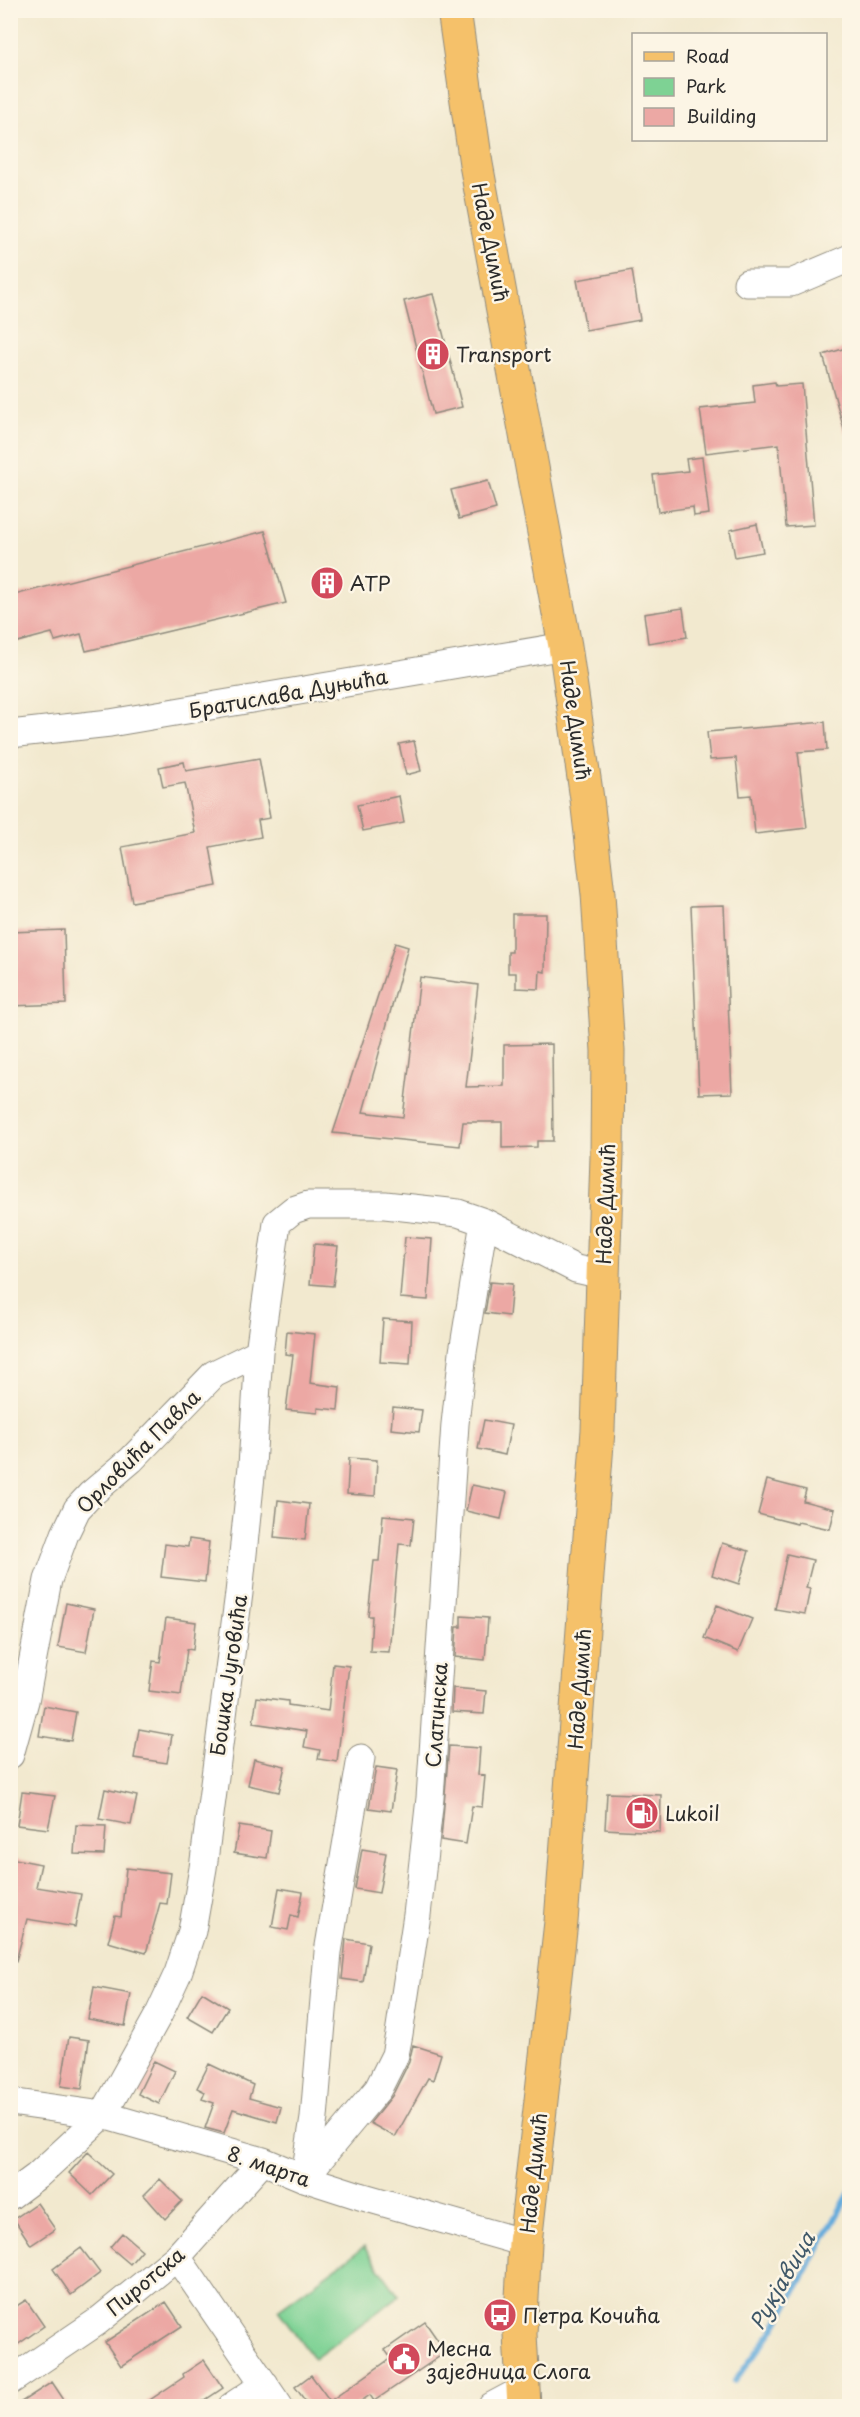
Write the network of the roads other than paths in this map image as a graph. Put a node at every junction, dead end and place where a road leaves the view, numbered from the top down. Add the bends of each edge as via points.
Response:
1 (454, 10) edge
2 (849, 258) edge
3 (747, 283) dead end
4 (565, 646) junction
5 (10, 734) edge
6 (484, 1222) junction
7 (603, 1275) junction
8 (259, 1352) junction
9 (10, 1755) edge
10 (361, 1758) dead end
11 (10, 2102) edge
12 (103, 2115) junction
13 (263, 2161) junction
14 (304, 2178) junction
15 (10, 2196) edge
16 (525, 2243) junction
17 (177, 2258) junction
18 (10, 2382) edge
19 (264, 2384) junction
20 (523, 2398) edge
21 (232, 2406) edge
22 (279, 2406) edge
23 (492, 2406) edge

1 - 4 main road, Наде Димић via 476,164
2 - 3 street via 791,283
4 - 5 street, Братислава Дуњића via 110,723
4 - 7 main road, Наде Димић via 602,942 608,1097
6 - 7 street via 576,1269
6 - 8 street, Бошка Југовића via 458,1213 385,1205 308,1205 284,1217 274,1234
6 - 14 street, Слатинска via 455,1424 430,1798 399,2034 395,2055 378,2089
7 - 16 main road, Наде Димић via 598,1430 561,1922
8 - 9 street, Орловића Павла via 214,1374 131,1460 76,1509 48,1580 25,1701
8 - 12 street, Бошка Југовића via 239,1593 192,1931 159,2014
10 - 14 street via 328,1952 316,2095
11 - 12 street, 8. марта
12 - 13 street, 8. марта
12 - 15 street, Бошка Југовића
13 - 14 street, 8. марта
13 - 17 street, Пиротска
14 - 16 street, 8. марта
16 - 20 main road, Наде Димић via 520,2334
17 - 18 street, Пиротска via 97,2322
17 - 19 street
19 - 21 street
19 - 22 street
20 - 23 street

